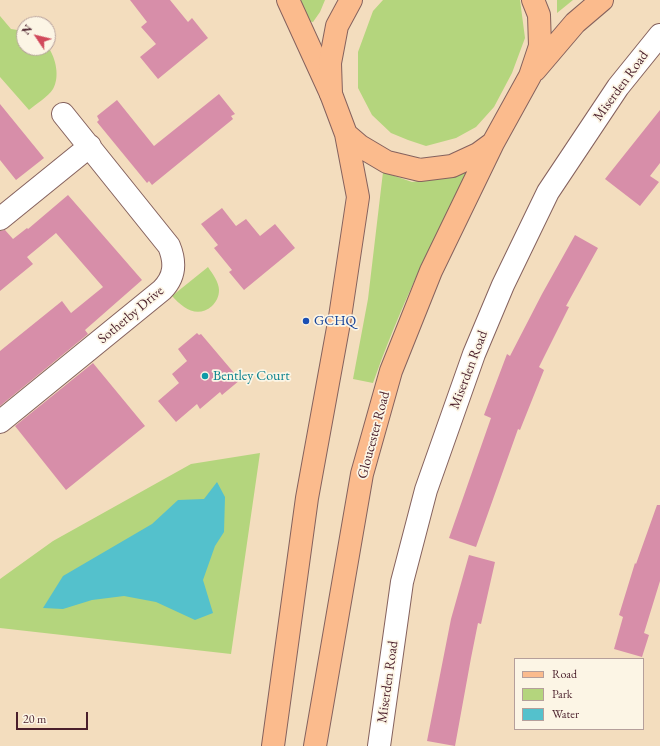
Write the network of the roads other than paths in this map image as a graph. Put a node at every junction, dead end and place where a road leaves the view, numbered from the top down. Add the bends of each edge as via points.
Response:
1 (288, 0) edge
2 (351, 0) edge
3 (533, 0) edge
4 (602, 0) edge
5 (660, 35) edge
6 (530, 76) junction
7 (331, 94) junction
8 (63, 114) dead end
9 (346, 134) junction
10 (493, 143) junction
11 (90, 146) junction
12 (0, 219) edge
13 (0, 422) edge
14 (273, 746) edge
15 (314, 746) edge
16 (380, 746) edge

1 - 7 main road
2 - 7 main road via 337,26 330,62
3 - 6 main road via 539,14 540,46
4 - 6 main road via 576,23
5 - 16 street, Miserden Road via 618,87 548,192 509,272 474,354 426,490 402,582
6 - 10 main road, Gloucester Road
7 - 9 main road
8 - 11 street, Sotherby Drive
9 - 10 main road via 360,146 387,162 420,170 452,166 478,154
9 - 14 main road via 358,197 340,317 314,448
10 - 15 main road, Gloucester Road via 431,271 391,371 362,474
11 - 12 street
11 - 13 street, Sotherby Drive via 169,246 173,256 172,276 162,290

